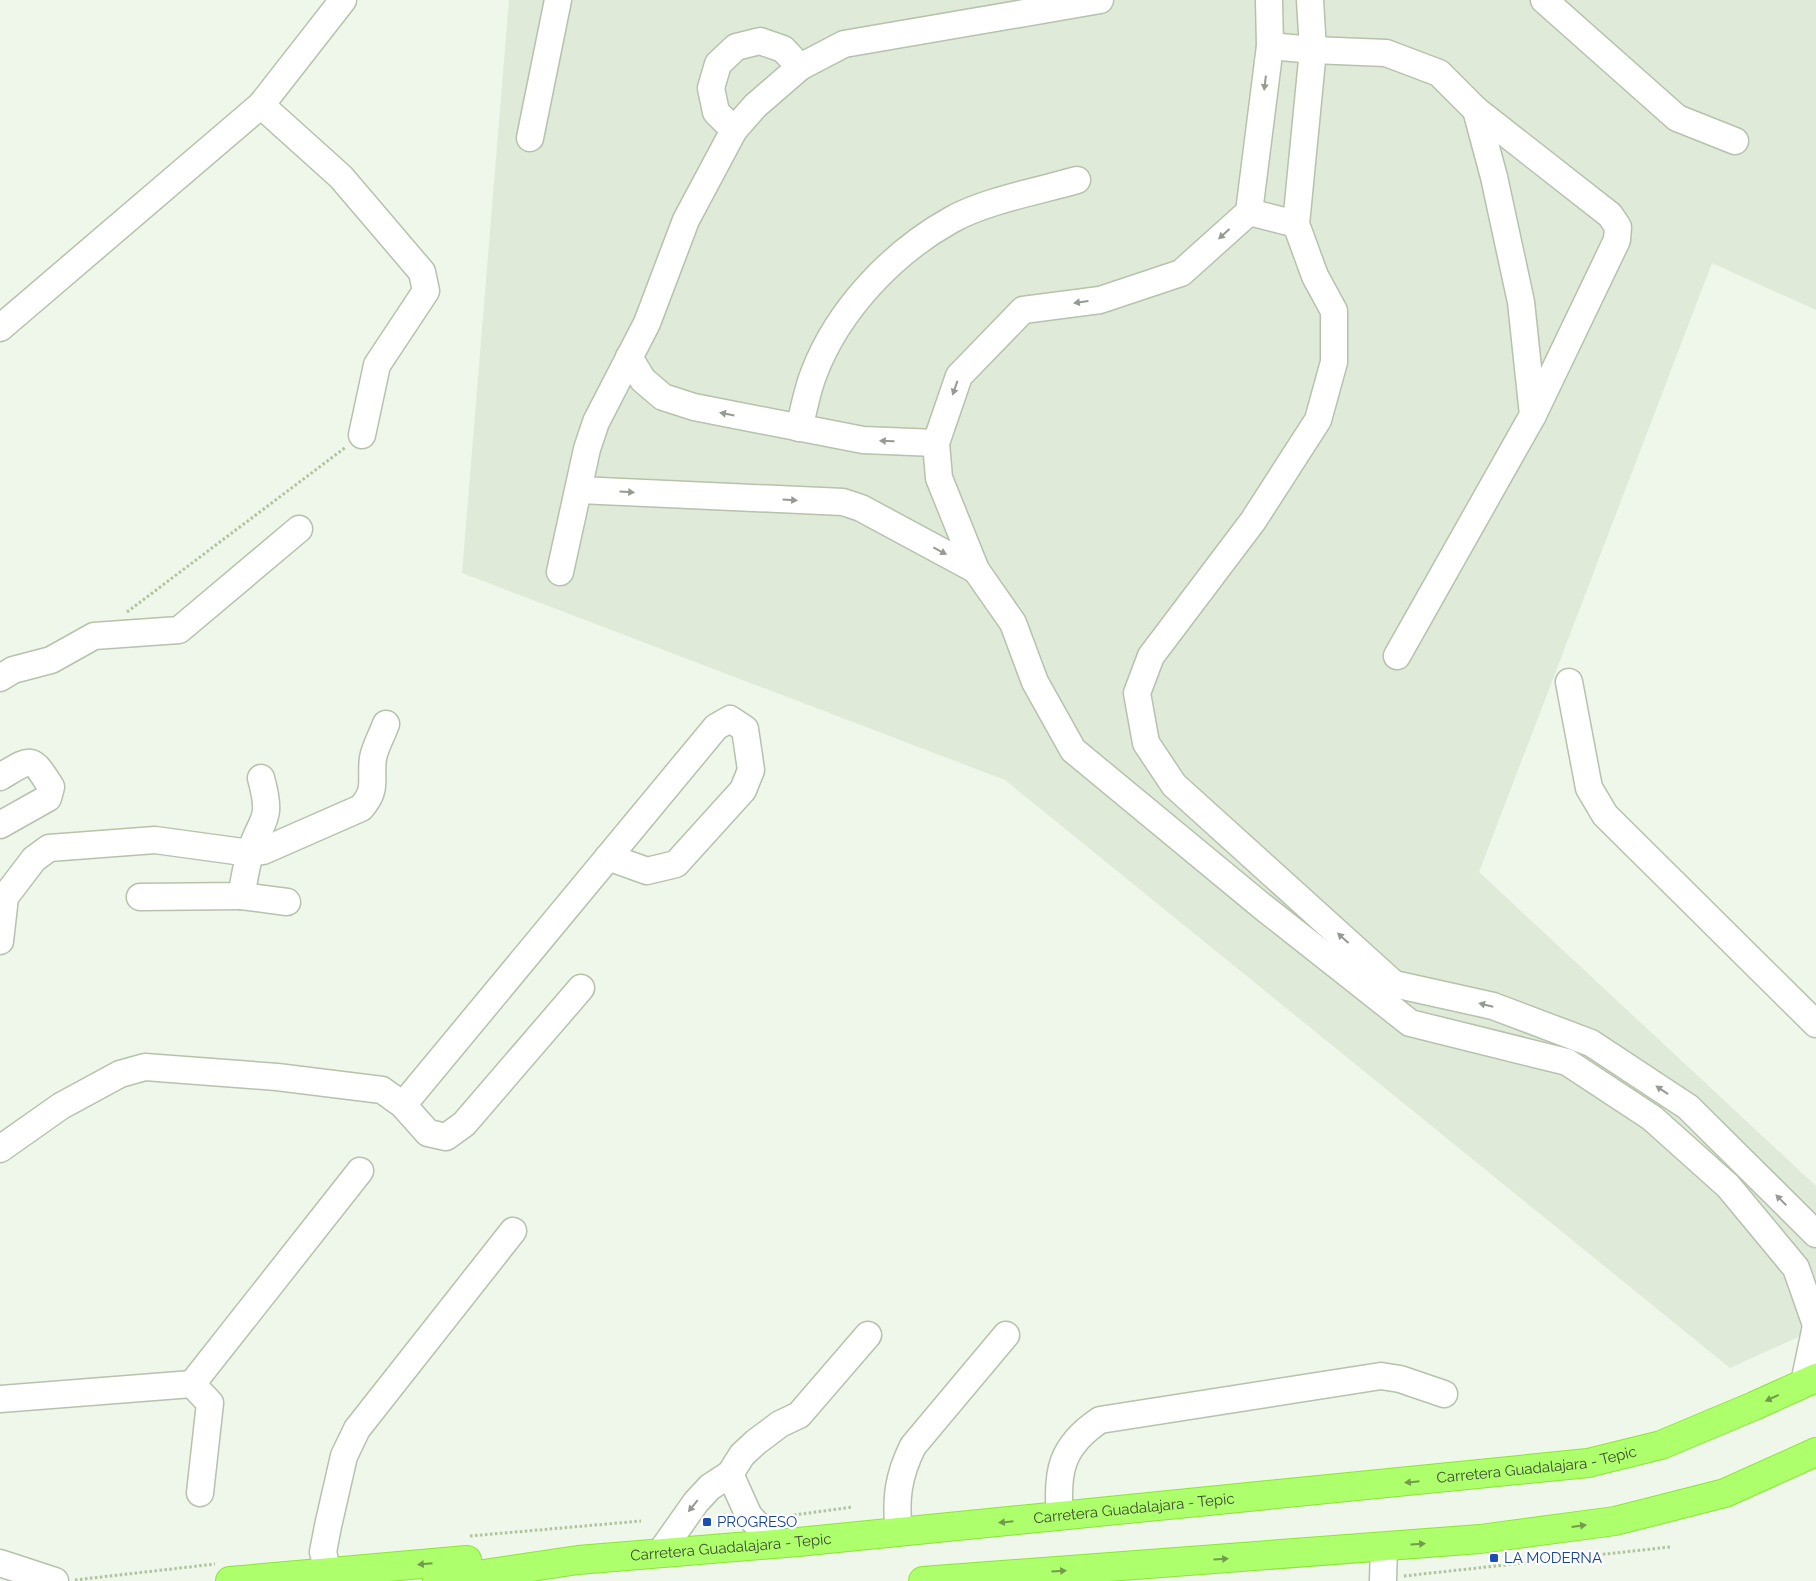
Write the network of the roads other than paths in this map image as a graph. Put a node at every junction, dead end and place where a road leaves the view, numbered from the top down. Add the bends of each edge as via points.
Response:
1 (343, 0) edge
2 (558, 0) edge
3 (1100, 0) edge
4 (1269, 0) edge
5 (1310, 0) edge
6 (1544, 0) edge
7 (1270, 46) junction
8 (1313, 50) junction
9 (800, 67) junction
10 (261, 105) junction
11 (1476, 110) junction
12 (734, 130) junction
13 (530, 138) dead end
14 (1735, 141) dead end
15 (1077, 180) dead end
16 (1248, 212) junction
17 (1296, 224) junction
18 (0, 328) edge
19 (628, 357) junction
20 (1532, 416) junction
21 (799, 428) junction
22 (362, 435) road end
23 (936, 443) junction
24 (579, 490) junction
25 (298, 529) dead end
26 (976, 570) junction
27 (560, 572) dead end
28 (1397, 656) dead end
29 (0, 678) edge
30 (1570, 682) dead end
31 (386, 724) dead end
32 (0, 777) edge
33 (261, 778) dead end
34 (0, 825) edge
35 (250, 853) junction
36 (608, 857) junction
37 (1281, 882) junction
38 (241, 896) junction
39 (140, 897) dead end
40 (287, 902) dead end
41 (2, 904) edge
42 (1263, 907) junction
43 (0, 941) edge
44 (581, 988) dead end
45 (1440, 994) junction
46 (1522, 1017) junction
47 (1816, 1024) edge
48 (1431, 1028) junction
49 (1512, 1047) junction
50 (403, 1105) junction
51 (1688, 1107) junction
52 (1669, 1133) junction
53 (0, 1148) edge
54 (360, 1171) dead end
55 (513, 1231) dead end
56 (1816, 1234) edge
57 (1816, 1325) edge
58 (868, 1335) dead end
59 (1006, 1335) dead end
60 (1810, 1380) edge
61 (192, 1384) junction
62 (1444, 1394) dead end
63 (0, 1399) edge
64 (1816, 1452) edge
65 (730, 1474) junction
66 (200, 1493) dead end
67 (1060, 1516) junction
68 (899, 1532) junction
69 (776, 1544) junction
70 (1384, 1547) junction
71 (660, 1553) junction
72 (578, 1560) junction
73 (0, 1563) edge
74 (328, 1573) junction
75 (1383, 1580) edge
76 (55, 1581) edge
77 (230, 1581) edge
78 (437, 1581) edge
79 (923, 1581) edge

1 - 10 street
2 - 13 street
3 - 9 street via 844,44
4 - 7 street
5 - 8 street
6 - 14 street via 1677,118
7 - 8 street
7 -> 16 street
8 - 11 street via 1386,53 1439,73
8 - 17 street
9 - 12 street via 755,106
9 - 12 street via 783,48 760,41 736,47 718,64 711,88 716,112
10 - 18 street
10 - 22 street via 341,177 422,272 426,290 377,365
11 - 20 street via 1494,177 1520,302
11 - 20 street via 1610,216 1618,228 1617,240
12 - 19 street via 686,220 647,323
15 - 21 street via 1001,201 951,220 907,251 866,289 830,338 813,374
16 - 17 street
16 -> 23 street via 1181,272 1100,300 1023,310 959,376
17 - 37 street via 1315,276 1334,311 1334,362 1318,420 1253,521 1151,656 1137,693 1146,742 1174,786
21 -> 19 street via 694,407 663,396 643,380
19 - 24 street via 596,422
20 - 28 street
23 -> 21 street via 863,440
23 - 26 street via 939,478
24 -> 26 street via 843,502 861,508
24 - 27 street
25 - 29 street via 179,630 94,636 51,660 13,670
26 - 42 street via 1013,623 1035,682 1073,750
30 - 47 street via 1589,788 1605,816
31 - 35 street via 373,758 373,787 361,808 263,851
32 - 34 street via 24,762 31,762 37,765 51,787 48,798
33 - 35 street via 268,804 264,824
35 - 38 street
35 - 41 street via 155,840 49,848 34,859
36 - 36 street via 647,871 676,864 743,790 751,770 746,729 730,719 716,727
36 - 50 street
37 - 42 street
45 -> 37 street via 1394,984
38 - 39 street
38 - 40 street
41 - 43 street
42 - 48 street via 1410,1023
44 - 50 street via 464,1124 446,1137 428,1133
46 -> 45 street via 1493,1006
45 - 48 street
46 - 49 street
51 -> 46 street via 1591,1043
48 - 49 street
49 - 52 street via 1567,1062 1652,1118
50 - 53 street via 382,1090 277,1077 145,1067 120,1074 61,1106
51 - 52 street
56 -> 51 street
52 - 57 street via 1728,1186 1796,1268
54 - 61 street
55 - 74 street via 357,1429 344,1456 328,1526 323,1552
57 - 60 street
58 - 65 street via 799,1415 756,1442 742,1455
59 - 68 street via 913,1446 903,1466 896,1506
60 -> 67 highway, Carretera Guadalajara - Tepic via 1661,1445 1588,1463
61 - 63 street
61 - 66 street via 210,1403
62 - 67 street via 1381,1376 1100,1420 1084,1431 1063,1458 1058,1495
70 -> 64 highway via 1480,1540 1614,1521 1725,1493
65 - 69 street via 749,1516
65 -> 71 street via 710,1487 696,1502
67 -> 68 highway, Carretera Guadalajara - Tepic
68 - 69 highway, Carretera Guadalajara - Tepic
69 - 71 highway, Carretera Guadalajara - Tepic
70 - 75 street
79 -> 70 highway
71 - 72 highway, Carretera Guadalajara - Tepic
72 -> 74 highway via 500,1558
72 - 78 highway, Carretera Guadalajara - Tepic
73 - 76 street
74 - 77 highway

